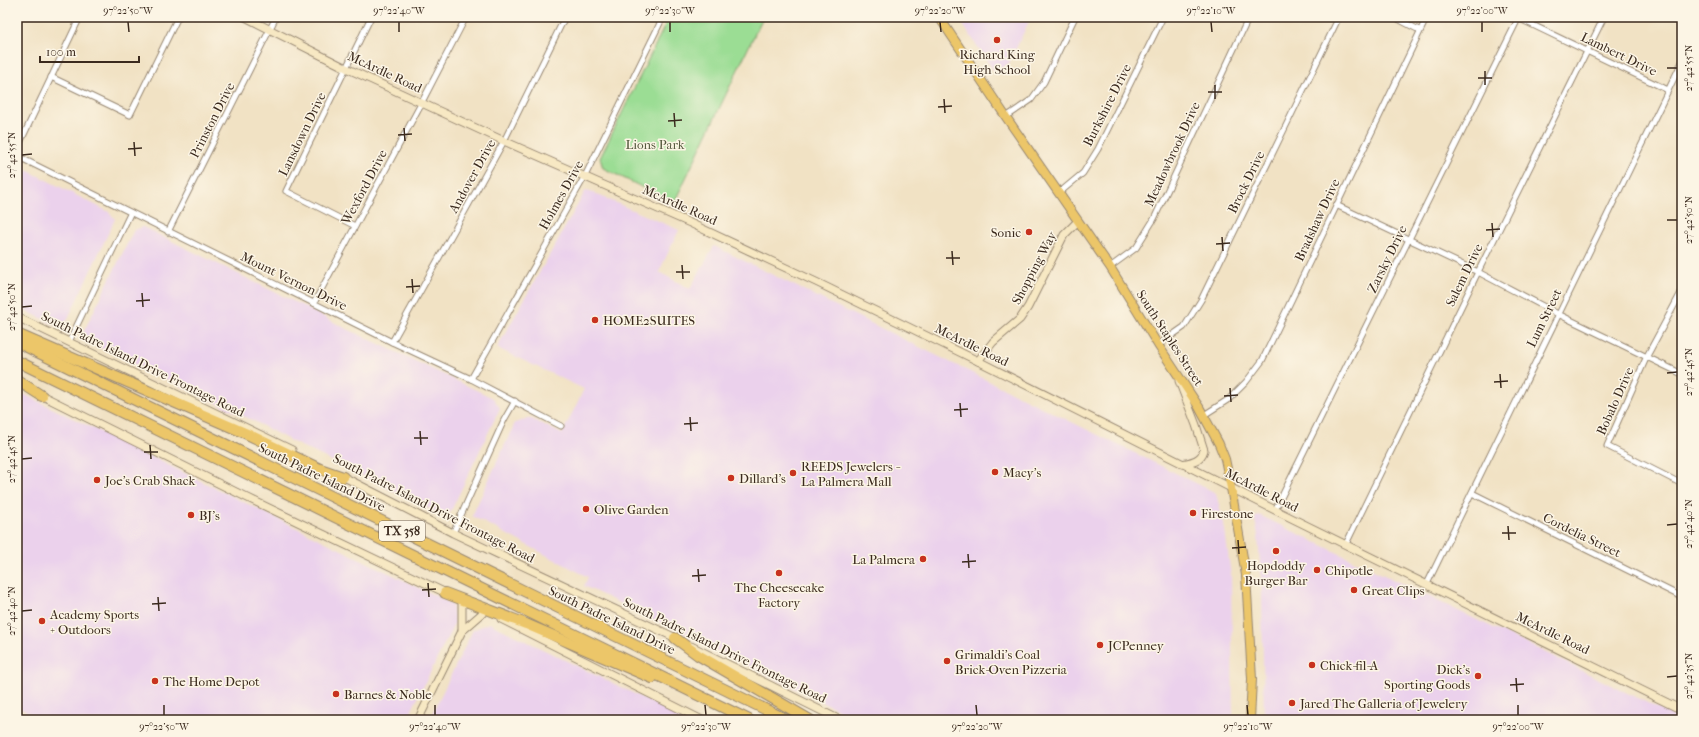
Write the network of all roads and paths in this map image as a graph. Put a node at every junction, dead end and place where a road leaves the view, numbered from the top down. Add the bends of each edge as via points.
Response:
1 (80, 17) edge
2 (178, 17) edge
3 (245, 17) edge
4 (276, 17) edge
5 (371, 17) edge
6 (466, 17) edge
7 (565, 17) edge
8 (663, 17) edge
9 (939, 17) edge
10 (1075, 17) edge
11 (1163, 17) edge
12 (1249, 17) edge
13 (1339, 17) edge
14 (1394, 17) edge
15 (1426, 17) edge
16 (1518, 17) edge
17 (1604, 17) edge
18 (270, 29) junction
19 (1419, 30) junction
20 (1588, 50) junction
21 (1682, 62) edge
22 (346, 68) junction
23 (51, 77) junction
24 (1668, 90) junction
25 (422, 102) junction
26 (1006, 117) junction
27 (504, 141) junction
28 (17, 149) edge
29 (17, 156) edge
30 (584, 176) junction
31 (1058, 193) junction
32 (1336, 205) junction
33 (130, 214) junction
34 (1078, 221) junction
35 (355, 226) junction
36 (168, 232) junction
37 (1409, 240) junction
38 (1110, 267) junction
39 (1478, 272) junction
40 (1682, 292) edge
41 (314, 303) junction
42 (1558, 314) junction
43 (17, 317) edge
44 (17, 334) edge
45 (17, 342) edge
46 (69, 342) junction
47 (392, 342) junction
48 (1158, 345) junction
49 (1647, 356) junction
50 (17, 361) edge
51 (978, 361) junction
52 (1176, 371) junction
53 (1682, 374) edge
54 (471, 379) junction
55 (17, 380) edge
56 (17, 383) edge
57 (42, 396) junction
58 (515, 401) junction
59 (1204, 415) junction
60 (562, 426) dead end
61 (1181, 464) junction
62 (343, 477) junction
63 (1682, 484) edge
64 (1232, 488) junction
65 (1472, 494) junction
66 (1275, 510) junction
67 (452, 533) junction
68 (1346, 544) junction
69 (1427, 584) junction
70 (445, 593) junction
71 (1682, 597) edge
72 (462, 601) junction
73 (485, 611) junction
74 (462, 630) junction
75 (675, 638) junction
76 (683, 687) junction
77 (1682, 710) edge
78 (418, 720) edge
79 (702, 720) edge
80 (749, 720) edge
81 (787, 720) edge
82 (810, 720) edge
83 (840, 720) edge
84 (1250, 720) edge

1 - 23 street
2 - 23 street via 130,115
3 - 18 main road, McArdle Road
4 - 18 street, Prinston Drive
5 - 22 street, Lansdown Drive
6 - 25 street, Wexford Drive
7 - 27 street, Andover Drive
8 - 30 street, Holmes Drive
9 - 26 main road, South Staples Street
10 - 26 street via 1044,82 1031,100
11 - 31 street, Burkshire Drive via 1098,149 1083,173
12 - 38 street, Meadowbrook Drive via 1154,219 1136,248
13 - 48 street, Brock Drive via 1201,300 1184,327
14 - 19 street
15 - 19 street, Bradshaw Drive
16 - 20 street, Lambert Drive
16 - 37 street, Zarsky Drive
17 - 20 street, Salem Drive
18 - 22 main road, McArdle Road
18 - 36 street, Prinston Drive
19 - 32 street, Bradshaw Drive
20 - 24 street, Lambert Drive
20 - 39 street, Salem Drive
21 - 24 street, Lum Street
22 - 25 main road, McArdle Road
22 - 35 street, Lansdown Drive via 286,191
23 - 28 street
24 - 42 street, Lum Street
25 - 27 main road, McArdle Road
25 - 35 street, Wexford Drive
26 - 31 main road, South Staples Street
27 - 30 main road, McArdle Road
27 - 47 street, Andover Drive
29 - 33 street, Mount Vernon Drive
30 - 51 main road, McArdle Road via 791,270
30 - 54 street, Holmes Drive
31 - 34 main road, South Staples Street
32 - 37 street
32 - 59 street, Bradshaw Drive via 1262,361 1229,399
33 - 36 street, Mount Vernon Drive
33 - 46 street
34 - 38 main road, South Staples Street
34 - 51 main road, Shopping Way via 1064,235 1020,319 993,342
35 - 41 street, Wexford Drive
36 - 41 street, Mount Vernon Drive
37 - 39 street
37 - 66 street, Zarsky Drive
38 - 48 main road, South Staples Street
39 - 42 street
39 - 68 street, Salem Drive
40 - 49 street, Bobalo Drive
41 - 47 street, Mount Vernon Drive
42 - 49 street
42 - 65 street, Lum Street
43 - 46 main road, South Padre Island Drive Frontage Road
44 - 62 highway
45 - 81 highway, South Padre Island Drive / TX 358
46 - 62 main road, South Padre Island Drive Frontage Road
47 - 54 street, Mount Vernon Drive
48 - 52 main road, South Staples Street
49 - 53 street
49 - 63 street, Bobalo Drive via 1607,446
50 - 76 highway, TX 358
51 - 61 main road, McArdle Road
52 - 59 main road, South Staples Street
52 - 61 main road via 1204,450 1199,458
54 - 58 street, Mount Vernon Drive
55 - 57 highway
56 - 57 main road
57 - 70 main road
58 - 60 street, Mount Vernon Drive
58 - 67 street
59 - 64 main road, South Staples Street via 1225,459
61 - 64 main road, McArdle Road
62 - 67 main road, South Padre Island Drive Frontage Road
64 - 66 main road, McArdle Road
64 - 84 main road, South Staples Street via 1246,576 1252,679
65 - 69 street, Lum Street
65 - 71 street, Cordelia Street
66 - 68 main road, McArdle Road
67 - 75 main road, South Padre Island Drive Frontage Road
68 - 69 main road, McArdle Road
69 - 77 main road, McArdle Road
70 - 72 main road
70 - 76 highway via 526,624 646,676
72 - 73 main road
72 - 74 main road
73 - 74 main road
73 - 79 main road
74 - 78 main road
75 - 82 highway via 698,655
75 - 83 main road, South Padre Island Drive Frontage Road
76 - 80 highway, TX 358

